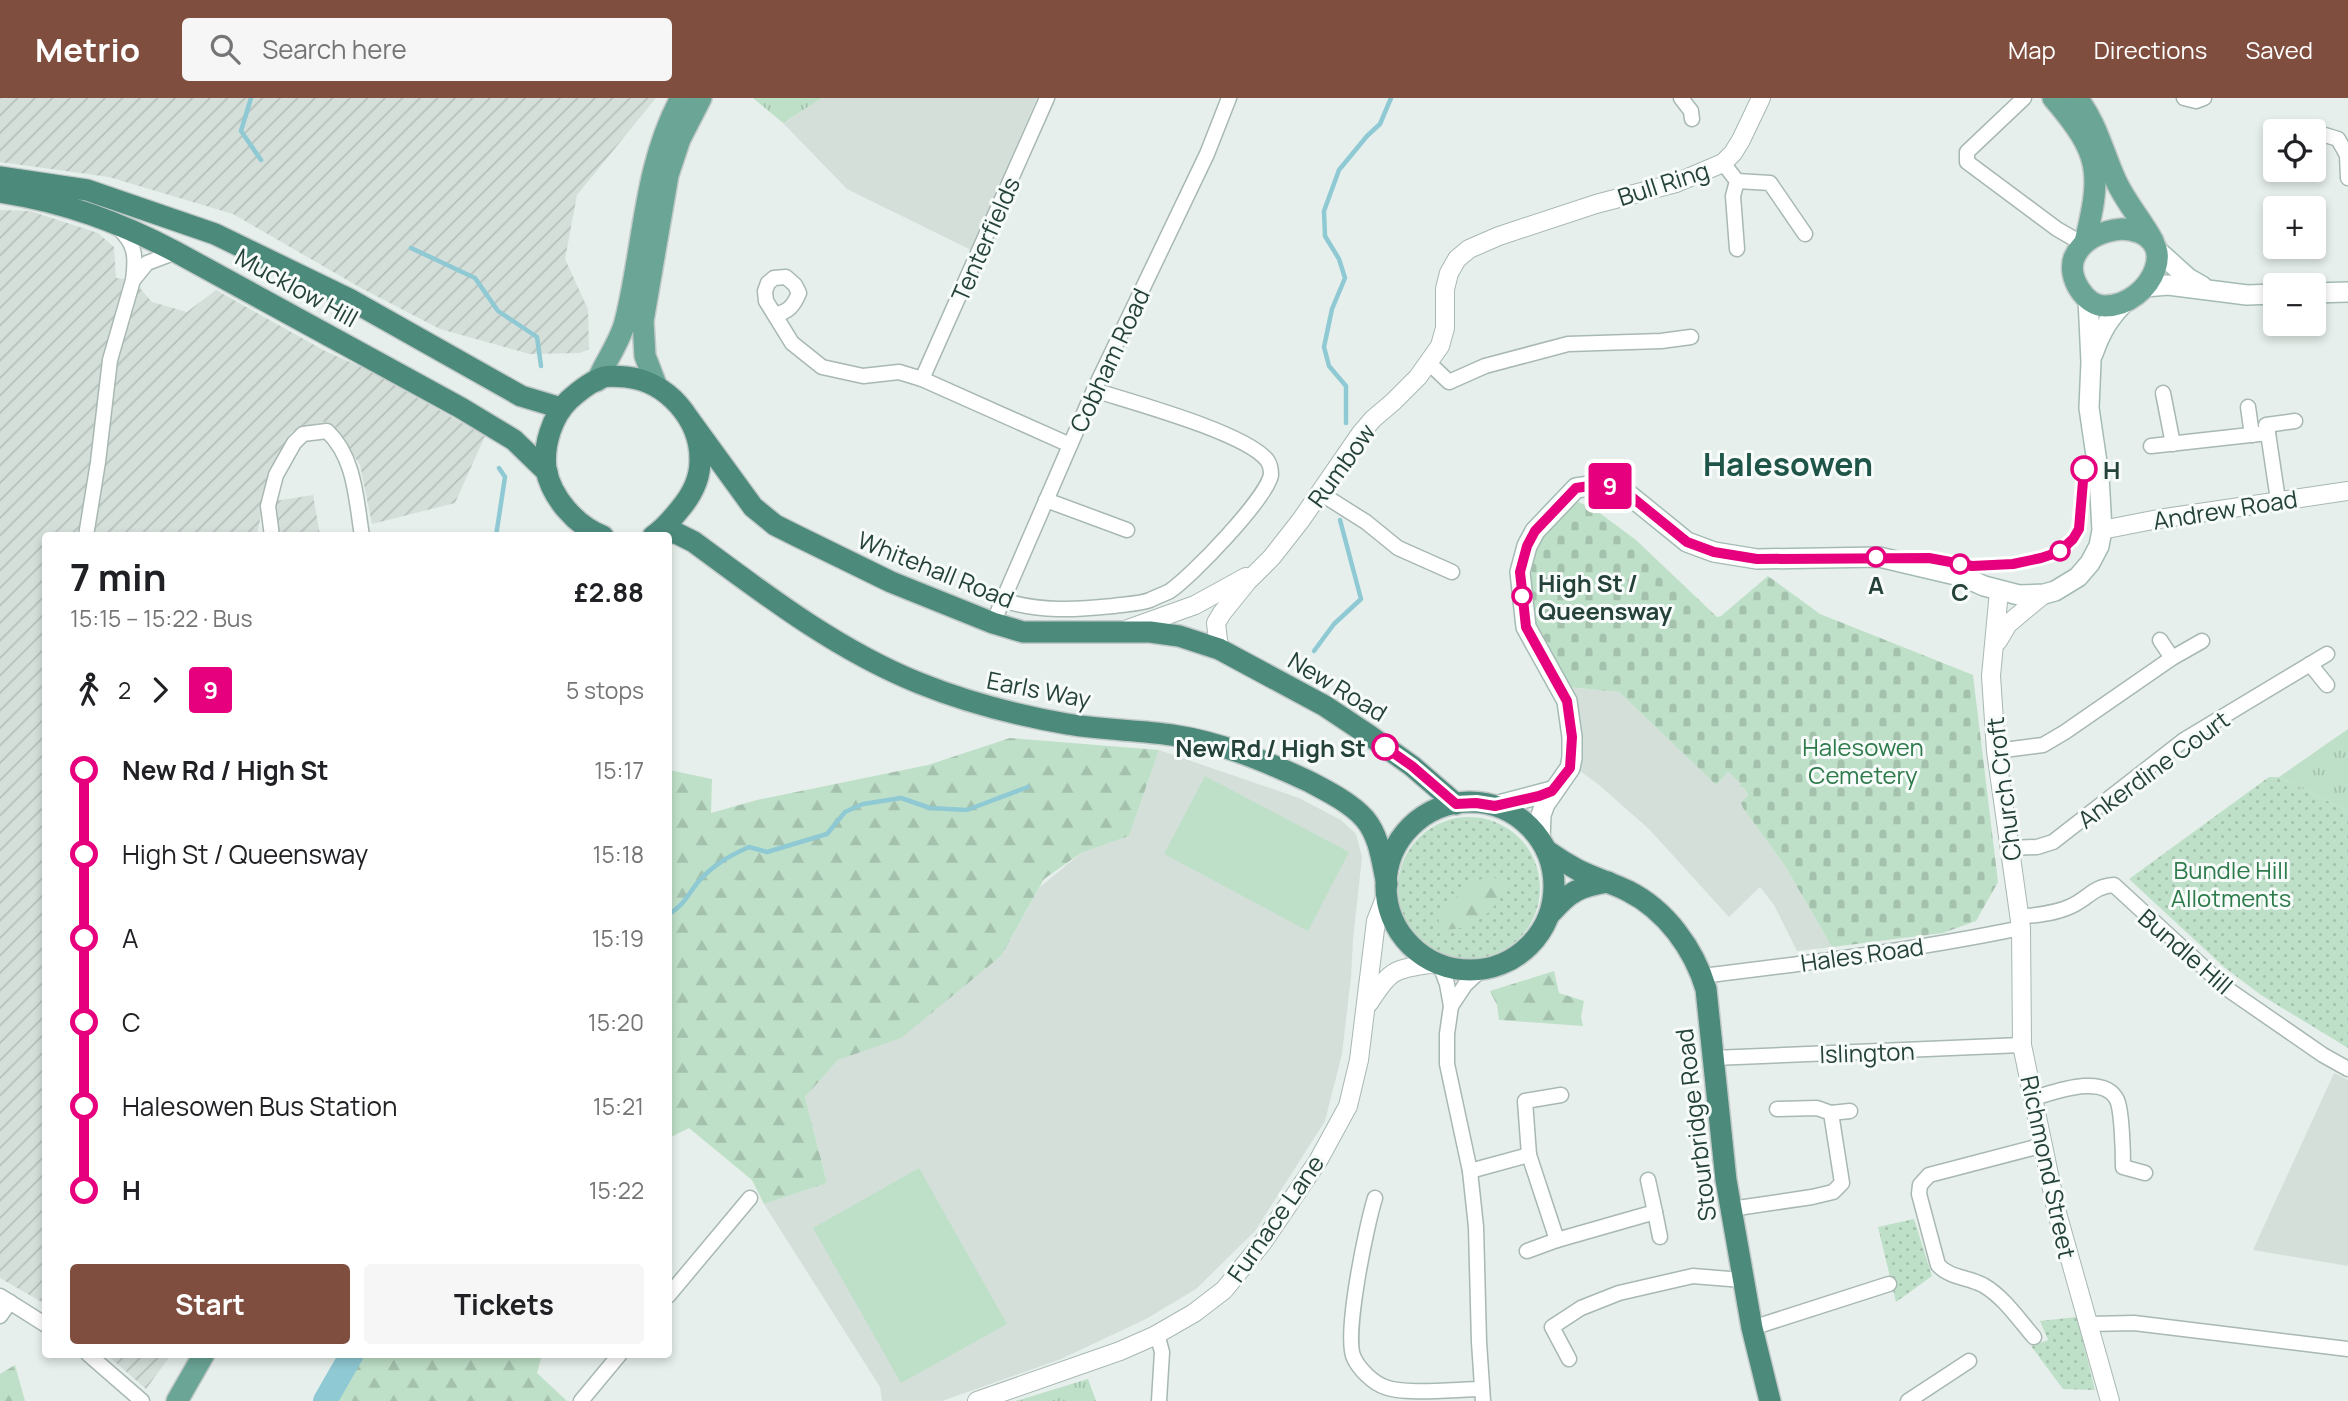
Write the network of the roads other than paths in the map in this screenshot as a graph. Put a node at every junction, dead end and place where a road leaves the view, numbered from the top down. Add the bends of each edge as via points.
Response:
1 (681, 98) edge
2 (701, 98) edge
3 (1047, 98) edge
4 (1229, 98) edge
5 (1681, 98) edge
6 (1761, 98) edge
7 (2024, 98) edge
8 (2053, 98) edge
9 (2077, 98) edge
10 (2184, 98) edge
11 (2204, 98) edge
12 (1692, 119) dead end
13 (2326, 135) edge
14 (671, 139) junction
15 (1723, 163) junction
16 (0, 177) edge
17 (2348, 178) edge
18 (1737, 181) junction
19 (0, 192) edge
20 (109, 220) junction
21 (1805, 234) dead end
22 (2155, 247) junction
23 (2081, 248) junction
24 (1738, 249) dead end
25 (176, 252) junction
26 (133, 280) junction
27 (2206, 289) junction
28 (2348, 292) edge
29 (2136, 293) junction
30 (2326, 293) edge
31 (2263, 294) edge
32 (2088, 299) junction
33 (775, 314) dead end
34 (1691, 337) dead end
35 (2091, 362) junction
36 (1429, 363) junction
37 (922, 379) junction
38 (597, 380) junction
39 (657, 387) junction
40 (1094, 390) junction
41 (2163, 393) dead end
42 (2248, 407) dead end
43 (561, 408) junction
44 (689, 419) junction
45 (2295, 421) dead end
46 (2268, 433) junction
47 (2252, 435) junction
48 (1070, 444) junction
49 (2173, 444) junction
50 (2151, 446) dead end
51 (547, 472) junction
52 (2348, 491) edge
53 (1320, 493) junction
54 (1046, 500) junction
55 (2278, 500) junction
56 (568, 512) junction
57 (1127, 530) dead end
58 (2102, 530) junction
59 (87, 532) edge
60 (271, 532) edge
61 (361, 532) edge
62 (578, 532) edge
63 (595, 532) edge
64 (657, 532) edge
65 (672, 534) edge
66 (1257, 571) junction
67 (1452, 572) dead end
68 (1999, 591) junction
69 (2044, 594) junction
70 (1002, 600) junction
71 (993, 623) junction
72 (1125, 630) junction
73 (2160, 640) dead end
74 (2202, 641) dead end
75 (1219, 649) junction
76 (1994, 649) junction
77 (2327, 654) dead end
78 (2172, 658) junction
79 (2310, 664) junction
80 (2327, 685) dead end
81 (1996, 751) junction
82 (1552, 791) junction
83 (1456, 804) junction
84 (1495, 806) junction
85 (1543, 845) junction
86 (2010, 848) junction
87 (1608, 882) junction
88 (1387, 888) junction
89 (1549, 915) junction
90 (2020, 922) junction
91 (1438, 964) junction
92 (1482, 969) junction
93 (1702, 975) junction
94 (1367, 1006) junction
95 (1451, 1006) junction
96 (2022, 1045) junction
97 (1713, 1058) junction
98 (2348, 1069) edge
99 (1560, 1095) dead end
100 (2034, 1098) junction
101 (1777, 1109) dead end
102 (1850, 1111) dead end
103 (1831, 1113) junction
104 (2044, 1145) junction
105 (1529, 1155) junction
106 (1471, 1171) junction
107 (2145, 1173) dead end
108 (1648, 1180) dead end
109 (750, 1198) dead end
110 (1375, 1198) dead end
111 (1731, 1209) junction
112 (1655, 1212) junction
113 (1660, 1237) dead end
114 (1557, 1240) junction
115 (1527, 1251) dead end
116 (1742, 1280) junction
117 (1889, 1284) dead end
118 (672, 1291) edge
119 (5, 1299) edge
120 (0, 1316) edge
121 (42, 1322) edge
122 (2090, 1324) junction
123 (1752, 1328) junction
124 (1157, 1334) junction
125 (2034, 1337) dead end
126 (2348, 1349) edge
127 (93, 1358) edge
128 (202, 1358) edge
129 (617, 1358) edge
130 (1569, 1359) dead end
131 (1969, 1361) dead end
132 (1483, 1395) edge
133 (142, 1401) edge
134 (177, 1401) edge
135 (581, 1401) edge
136 (977, 1401) edge
137 (1159, 1401) edge
138 (1770, 1401) edge
139 (1908, 1401) edge
140 (2110, 1401) edge

1 - 14 main road
2 - 14 main road
3 - 37 street, Tenterfields
4 - 40 street, Cobham Road via 1208,154
5 - 12 street
6 - 15 street, Bull Ring via 1741,140
7 - 23 street via 1967,152 1967,162
8 - 23 main road via 2092,156 2094,205
9 - 22 main road via 2118,185 2143,220
10 - 11 street via 2196,102
13 - 17 street via 2338,139 2347,156
14 - 38 main road via 652,174 625,326
14 - 39 main road via 643,321 645,356
15 - 18 street
15 - 36 street, Bull Ring via 1676,183 1469,249 1449,273 1445,328
16 - 43 highway, Mucklow Hill via 87,190 215,234 349,299 521,396
18 - 21 street via 1770,183
18 - 24 street via 1733,196
19 - 20 highway, Mucklow Hill via 74,207
20 - 25 highway, Mucklow Hill
20 - 26 street via 125,234 135,254
22 - 23 main road via 2137,231 2122,229 2103,232
22 - 27 main road
22 - 29 main road via 2157,267
23 - 32 main road via 2073,268
25 - 26 street via 147,263
25 - 51 highway, Mucklow Hill via 461,408 514,440
26 - 59 street via 110,360
27 - 29 main road via 2168,285
27 - 31 main road
28 - 30 main road
29 - 32 main road via 2105,306
29 - 35 main road via 2104,326
32 - 35 main road
33 - 37 street via 792,343 822,367 863,376 899,372
34 - 36 street via 1567,344 1485,366 1449,382
35 - 58 main road via 2089,408
36 - 53 street, Rumbow via 1373,419
37 - 48 street
38 - 39 highway via 636,378
38 - 43 highway
39 - 44 highway, Whitehall Road
40 - 48 street, Cobham Road
40 - 70 street via 1177,417 1253,449 1269,463 1271,474 1263,493 1170,591 1148,601 1069,610 1026,608
41 - 49 street
42 - 47 street
43 - 51 highway via 545,453
44 - 64 highway via 700,450 699,475 687,501
44 - 71 highway, Whitehall Road via 753,507 775,525 891,582
45 - 46 street via 2266,425
46 - 47 street
46 - 55 street
47 - 49 street
48 - 54 street, Cobham Road
49 - 50 street
51 - 56 highway
52 - 55 street, Andrew Road
53 - 66 street, Rumbow
53 - 67 street via 1398,548
54 - 57 street
54 - 70 street, Cobham Road
55 - 58 street, Andrew Road
56 - 62 main road
56 - 63 highway
58 - 69 main road via 2099,546 2078,577
60 - 61 street via 268,506 276,475 303,434 327,430 337,440 353,477
65 - 88 highway, Earls Way via 694,542 842,644 917,682 1016,714 1208,742 1305,780 1365,819 1376,839
66 - 72 street, Rumbow via 1195,606
66 - 75 street, Rumbow via 1216,623
68 - 69 main road
68 - 76 street, Church Croft
68 - 82 main road via 1964,577 1879,557 1757,559 1714,552 1687,542 1623,490 1603,484 1576,488 1535,531 1520,572 1526,627 1567,701 1569,713 1570,768
69 - 76 street, Church Croft via 2008,624
70 - 71 street, Cobham Road
71 - 72 highway, Whitehall Road via 1023,632
72 - 75 highway, Whitehall Road via 1179,636
73 - 78 street
74 - 78 street
75 - 83 highway, New Road via 1325,706 1412,766
76 - 81 street, Church Croft via 1991,676
77 - 79 street, Ankerdine Court
78 - 81 street via 2043,745
79 - 80 street
79 - 86 street, Ankerdine Court via 2184,740 2053,842
81 - 86 street, Church Croft
82 - 84 main road
82 - 85 main road via 1541,815
83 - 84 highway
83 - 88 highway via 1433,811 1407,831 1391,859
84 - 85 highway via 1523,821
85 - 87 highway, Stourbridge Road via 1580,871
85 - 89 highway via 1554,883
86 - 90 street, Church Croft
87 - 89 highway via 1566,896
87 - 93 highway, Stourbridge Road via 1642,899 1661,916 1686,944
88 - 91 highway via 1393,919 1402,934 1420,954
88 - 94 street, Furnace Lane via 1376,921
89 - 92 highway via 1523,952
90 - 93 street, Hales Road via 1966,939
90 - 96 street, Richmond Street
90 - 98 street, Bundle Hill via 2071,907 2102,886 2114,885 2226,988
91 - 92 highway
91 - 94 street, Furnace Lane via 1394,971
91 - 95 street
92 - 95 street
93 - 97 highway, Stourbridge Road
94 - 124 street, Furnace Lane via 1348,1106 1318,1161 1224,1290
95 - 106 street via 1447,1064
96 - 97 street, Islington
96 - 100 street, Richmond Street
97 - 111 highway, Stourbridge Road
99 - 105 street via 1525,1101
100 - 104 street, Richmond Street
100 - 107 street via 2092,1085 2104,1087 2117,1099 2123,1167
101 - 103 street via 1817,1108
102 - 103 street
103 - 111 street via 1842,1183 1833,1192
104 - 122 street, Richmond Street via 2067,1254
104 - 125 street via 1929,1175 1919,1194 1938,1265 1997,1295
105 - 106 street
105 - 114 street
106 - 132 street
108 - 112 street
109 - 118 street
110 - 132 street via 1354,1305 1353,1357 1383,1387
111 - 116 highway, Stourbridge Road
112 - 113 street
112 - 114 street
114 - 115 street
116 - 123 highway, Stourbridge Road
116 - 130 street via 1693,1276 1619,1293 1581,1308 1552,1327
117 - 123 street
119 - 120 street
119 - 121 street
122 - 126 street via 2134,1323
122 - 140 street, Richmond Street
123 - 138 highway, Stourbridge Road
124 - 136 street, Furnace Lane
124 - 137 street via 1162,1352
127 - 133 street
128 - 134 main road
129 - 135 street
131 - 139 street

